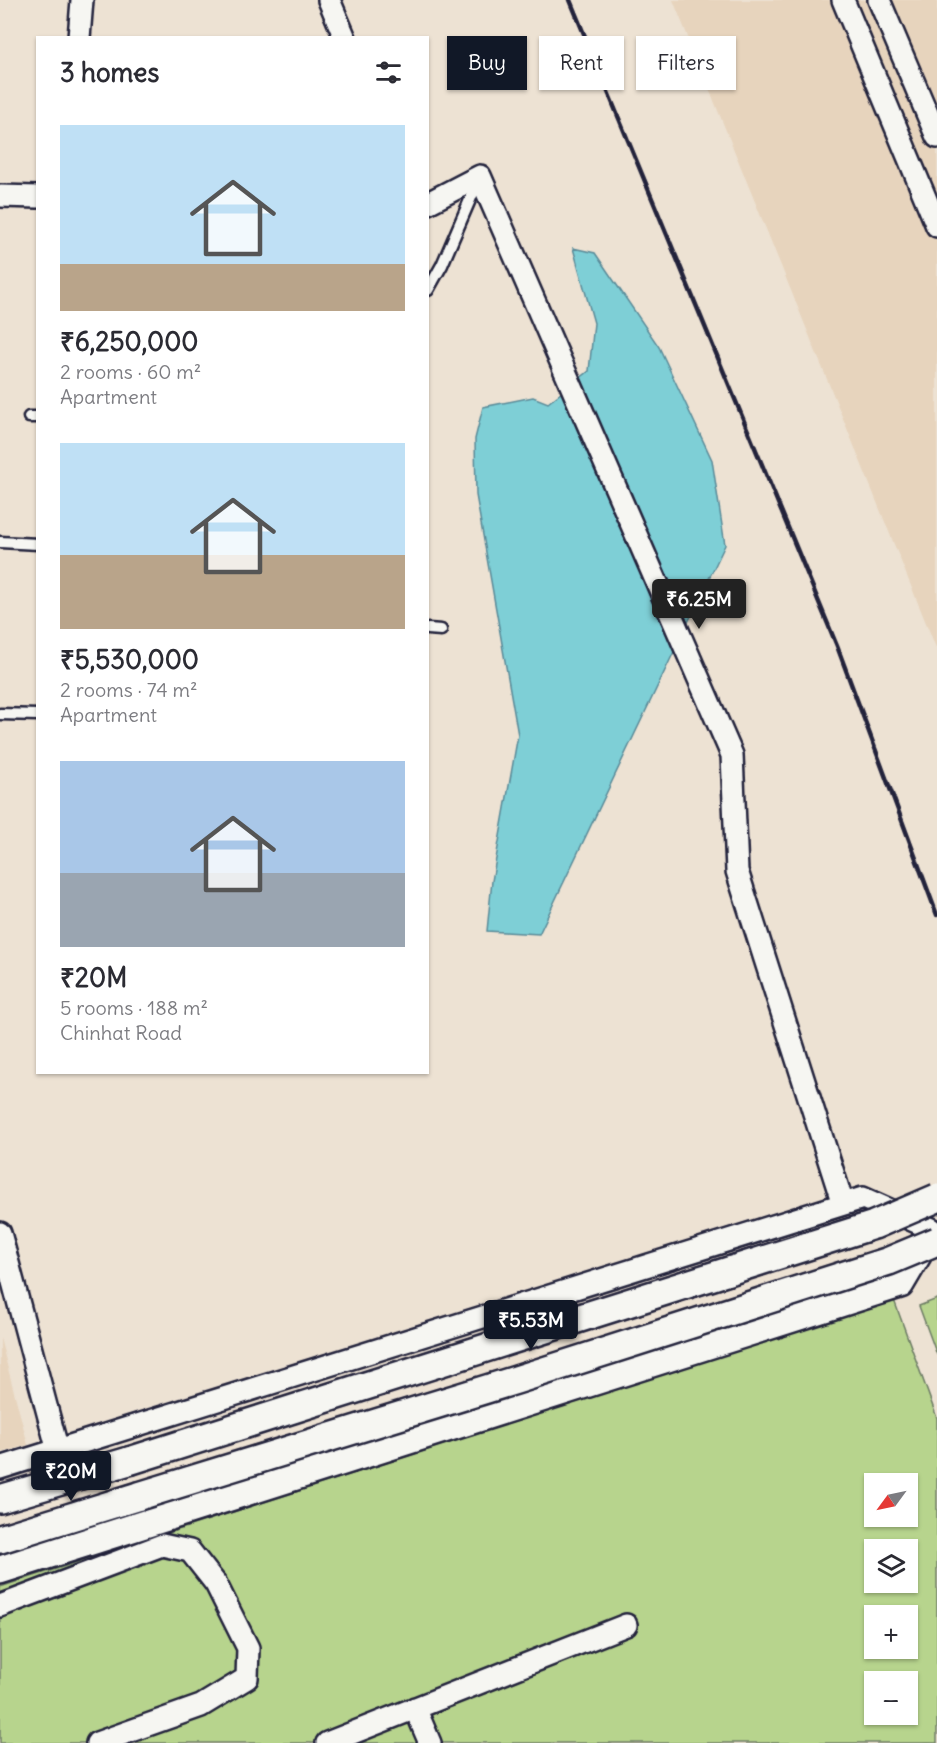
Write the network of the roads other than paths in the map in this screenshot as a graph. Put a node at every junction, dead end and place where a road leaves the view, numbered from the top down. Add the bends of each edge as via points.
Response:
1 (82, 0) edge
2 (329, 0) edge
3 (843, 0) edge
4 (879, 0) edge
5 (79, 36) edge
6 (345, 36) edge
7 (937, 137) edge
8 (480, 176) junction
9 (0, 196) edge
10 (36, 197) edge
11 (429, 202) edge
12 (937, 226) edge
13 (429, 288) edge
14 (0, 542) edge
15 (36, 544) edge
16 (429, 629) edge
17 (441, 630) dead end
18 (0, 714) edge
19 (36, 715) edge
20 (937, 1198) edge
21 (843, 1204) junction
22 (0, 1233) edge
23 (935, 1235) edge
24 (58, 1451) junction
25 (0, 1468) edge
26 (0, 1499) edge
27 (0, 1539) edge
28 (0, 1570) edge
29 (0, 1606) edge
30 (626, 1625) dead end
31 (416, 1708) junction
32 (98, 1743) edge
33 (327, 1743) edge
34 (430, 1743) edge

1 - 5 street
2 - 6 street
3 - 12 street
4 - 7 street
8 - 11 street
8 - 13 lane
8 - 21 street via 732,754 737,871
9 - 10 street
14 - 15 lane
16 - 17 lane
18 - 19 lane
20 - 26 street, bridge via 840,1236
21 - 23 street via 863,1198
21 - 24 street
22 - 24 street
23 - 27 street, bridge via 889,1261
23 - 28 street via 900,1284
24 - 25 street
29 - 32 street via 162,1545 190,1551 216,1584 248,1648 247,1678 201,1707
30 - 31 street
31 - 33 street
31 - 34 street

